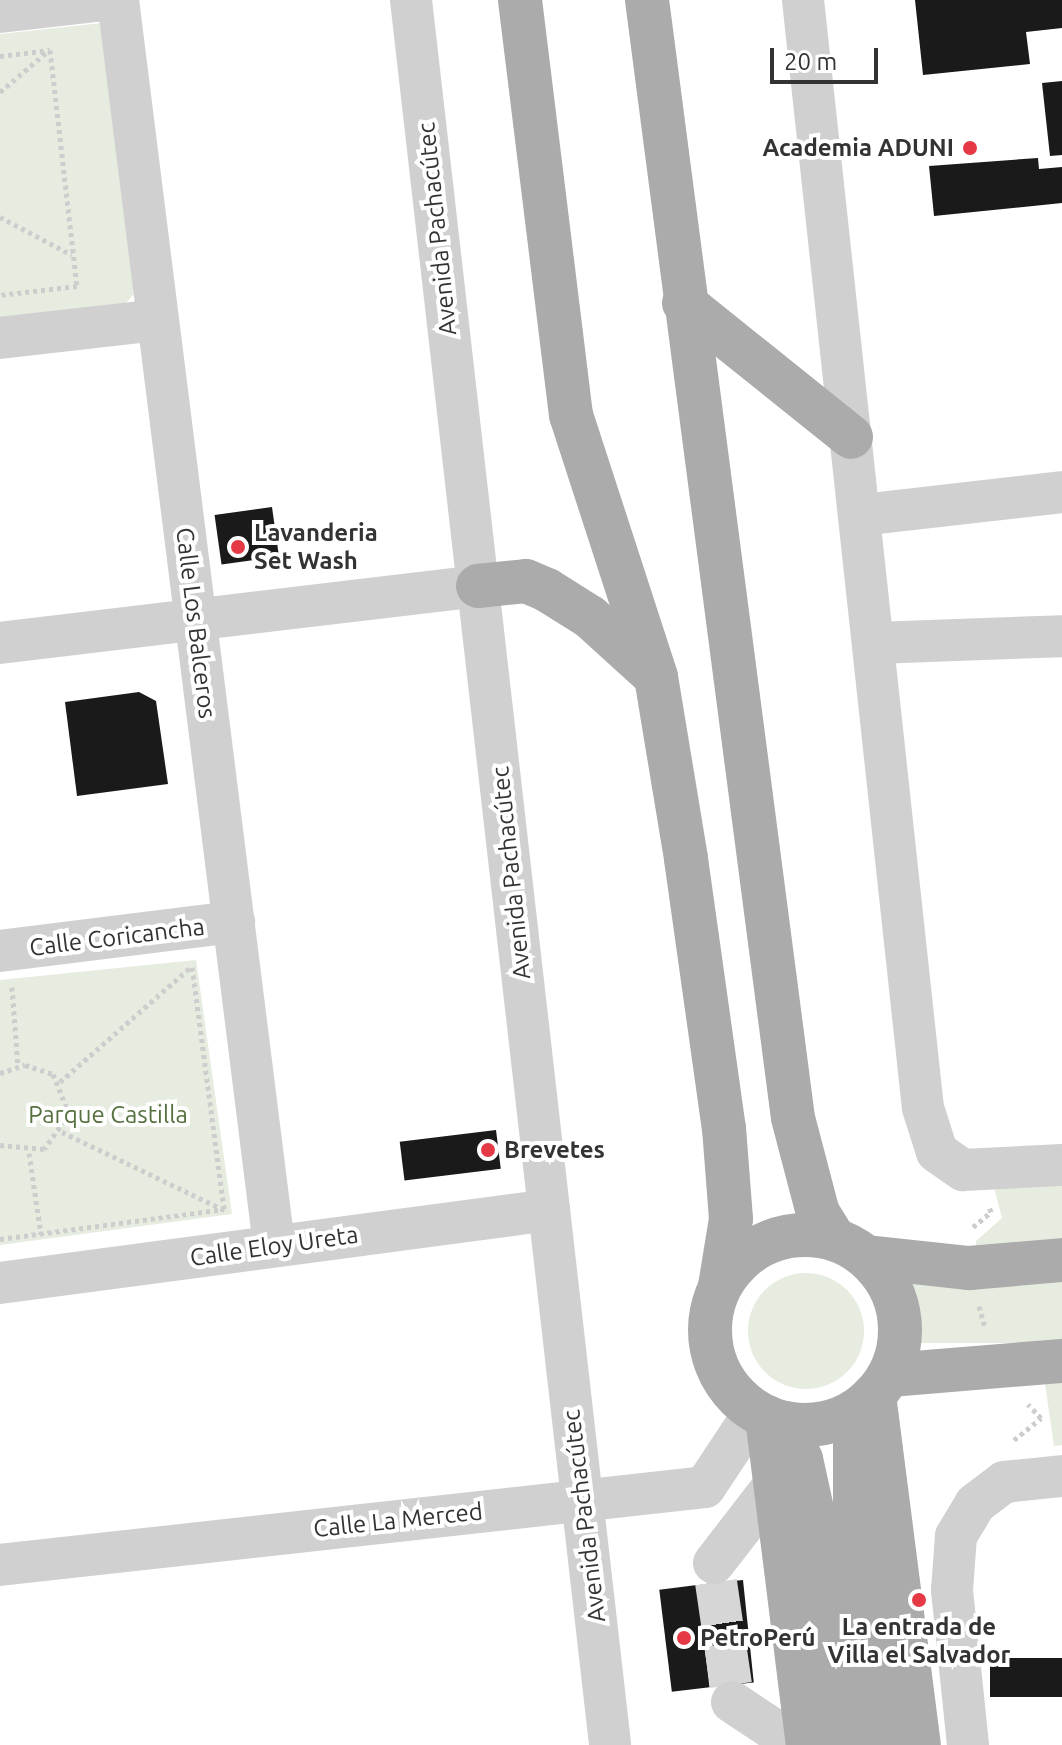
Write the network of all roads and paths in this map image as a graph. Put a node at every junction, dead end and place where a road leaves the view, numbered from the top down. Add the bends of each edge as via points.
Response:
1 (105, 0) edge
2 (118, 0) edge
3 (411, 0) edge
4 (520, 0) edge
5 (647, 0) edge
6 (803, 0) edge
7 (46, 7) junction
8 (0, 12) edge
9 (50, 50) junction
10 (0, 56) edge
11 (0, 92) edge
12 (0, 217) edge
13 (73, 255) junction
14 (0, 295) edge
15 (684, 303) junction
16 (158, 320) junction
17 (0, 338) edge
18 (851, 437) junction
19 (1062, 492) edge
20 (861, 515) junction
21 (478, 586) junction
22 (196, 621) junction
23 (1062, 636) edge
24 (0, 643) edge
25 (875, 643) junction
26 (656, 677) junction
27 (234, 922) junction
28 (192, 966) junction
29 (6, 968) edge
30 (177, 968) dead end
31 (27, 983) dead end
32 (0, 986) edge
33 (18, 1066) junction
34 (0, 1073) edge
35 (60, 1082) junction
36 (62, 1132) junction
37 (0, 1145) edge
38 (29, 1153) junction
39 (1062, 1165) edge
40 (224, 1209) junction
41 (549, 1210) junction
42 (41, 1234) junction
43 (0, 1239) edge
44 (274, 1246) junction
45 (850, 1248) junction
46 (1062, 1260) edge
47 (0, 1283) edge
48 (720, 1286) junction
49 (1062, 1361) edge
50 (873, 1394) junction
51 (769, 1417) junction
52 (1062, 1476) edge
53 (775, 1484) junction
54 (705, 1487) junction
55 (582, 1499) junction
56 (0, 1565) edge
57 (610, 1745) edge
58 (738, 1745) edge
59 (797, 1745) edge
60 (808, 1745) edge
61 (844, 1745) edge
62 (880, 1745) edge
63 (919, 1745) edge
64 (968, 1745) edge

1 - 7 street
2 - 16 street, Calle Los Balceros
3 - 21 street, Avenida Pachacútec
4 - 26 main road via 571,415
5 - 15 main road
6 - 18 street
7 - 8 street
7 - 9 path
9 - 10 path
9 - 11 path
9 - 13 path
12 - 13 path
13 - 14 path via 77,286
15 - 18 main road
15 - 45 main road via 793,1118 818,1213
16 - 17 street
16 - 22 street, Calle Los Balceros
18 - 20 street
19 - 20 street
20 - 25 street
21 - 22 street
21 - 26 main road via 526,581 547,590 590,617
21 - 41 street, Avenida Pachacútec
22 - 24 street
22 - 27 street, Calle Los Balceros
23 - 25 street
25 - 39 street via 923,1108 937,1152 978,1175
26 - 48 main road via 724,1128 731,1219
27 - 28 path
27 - 29 street, Calle Coricancha
27 - 44 street, Calle Los Balceros
28 - 30 path
28 - 35 path
28 - 40 path
29 - 31 path
29 - 32 path
29 - 33 path
33 - 34 path
33 - 35 path via 40,1067
35 - 36 path via 68,1100
36 - 38 path
36 - 40 path
37 - 38 path
38 - 42 path
40 - 42 path
40 - 44 path
41 - 44 street, Calle Eloy Ureta
41 - 55 street, Avenida Pachacútec
42 - 43 path
44 - 47 street, Calle Eloy Ureta
45 - 46 main road via 969,1268
45 - 48 main road via 796,1235 760,1246
45 - 50 main road via 884,1277 901,1325
48 - 51 main road via 710,1336 715,1362
49 - 50 main road
50 - 51 main road via 821,1424
50 - 62 main road via 855,1522
50 - 63 main road
51 - 53 main road
51 - 54 street
51 - 61 main road via 801,1459 815,1523
52 - 64 street via 1004,1482 975,1504 956,1536 952,1590
53 - 54 street via 715,1573
53 - 60 main road
54 - 55 street, Calle La Merced
55 - 56 street, Calle La Merced
55 - 57 street, Avenida Pachacútec
58 - 59 street via 732,1694

